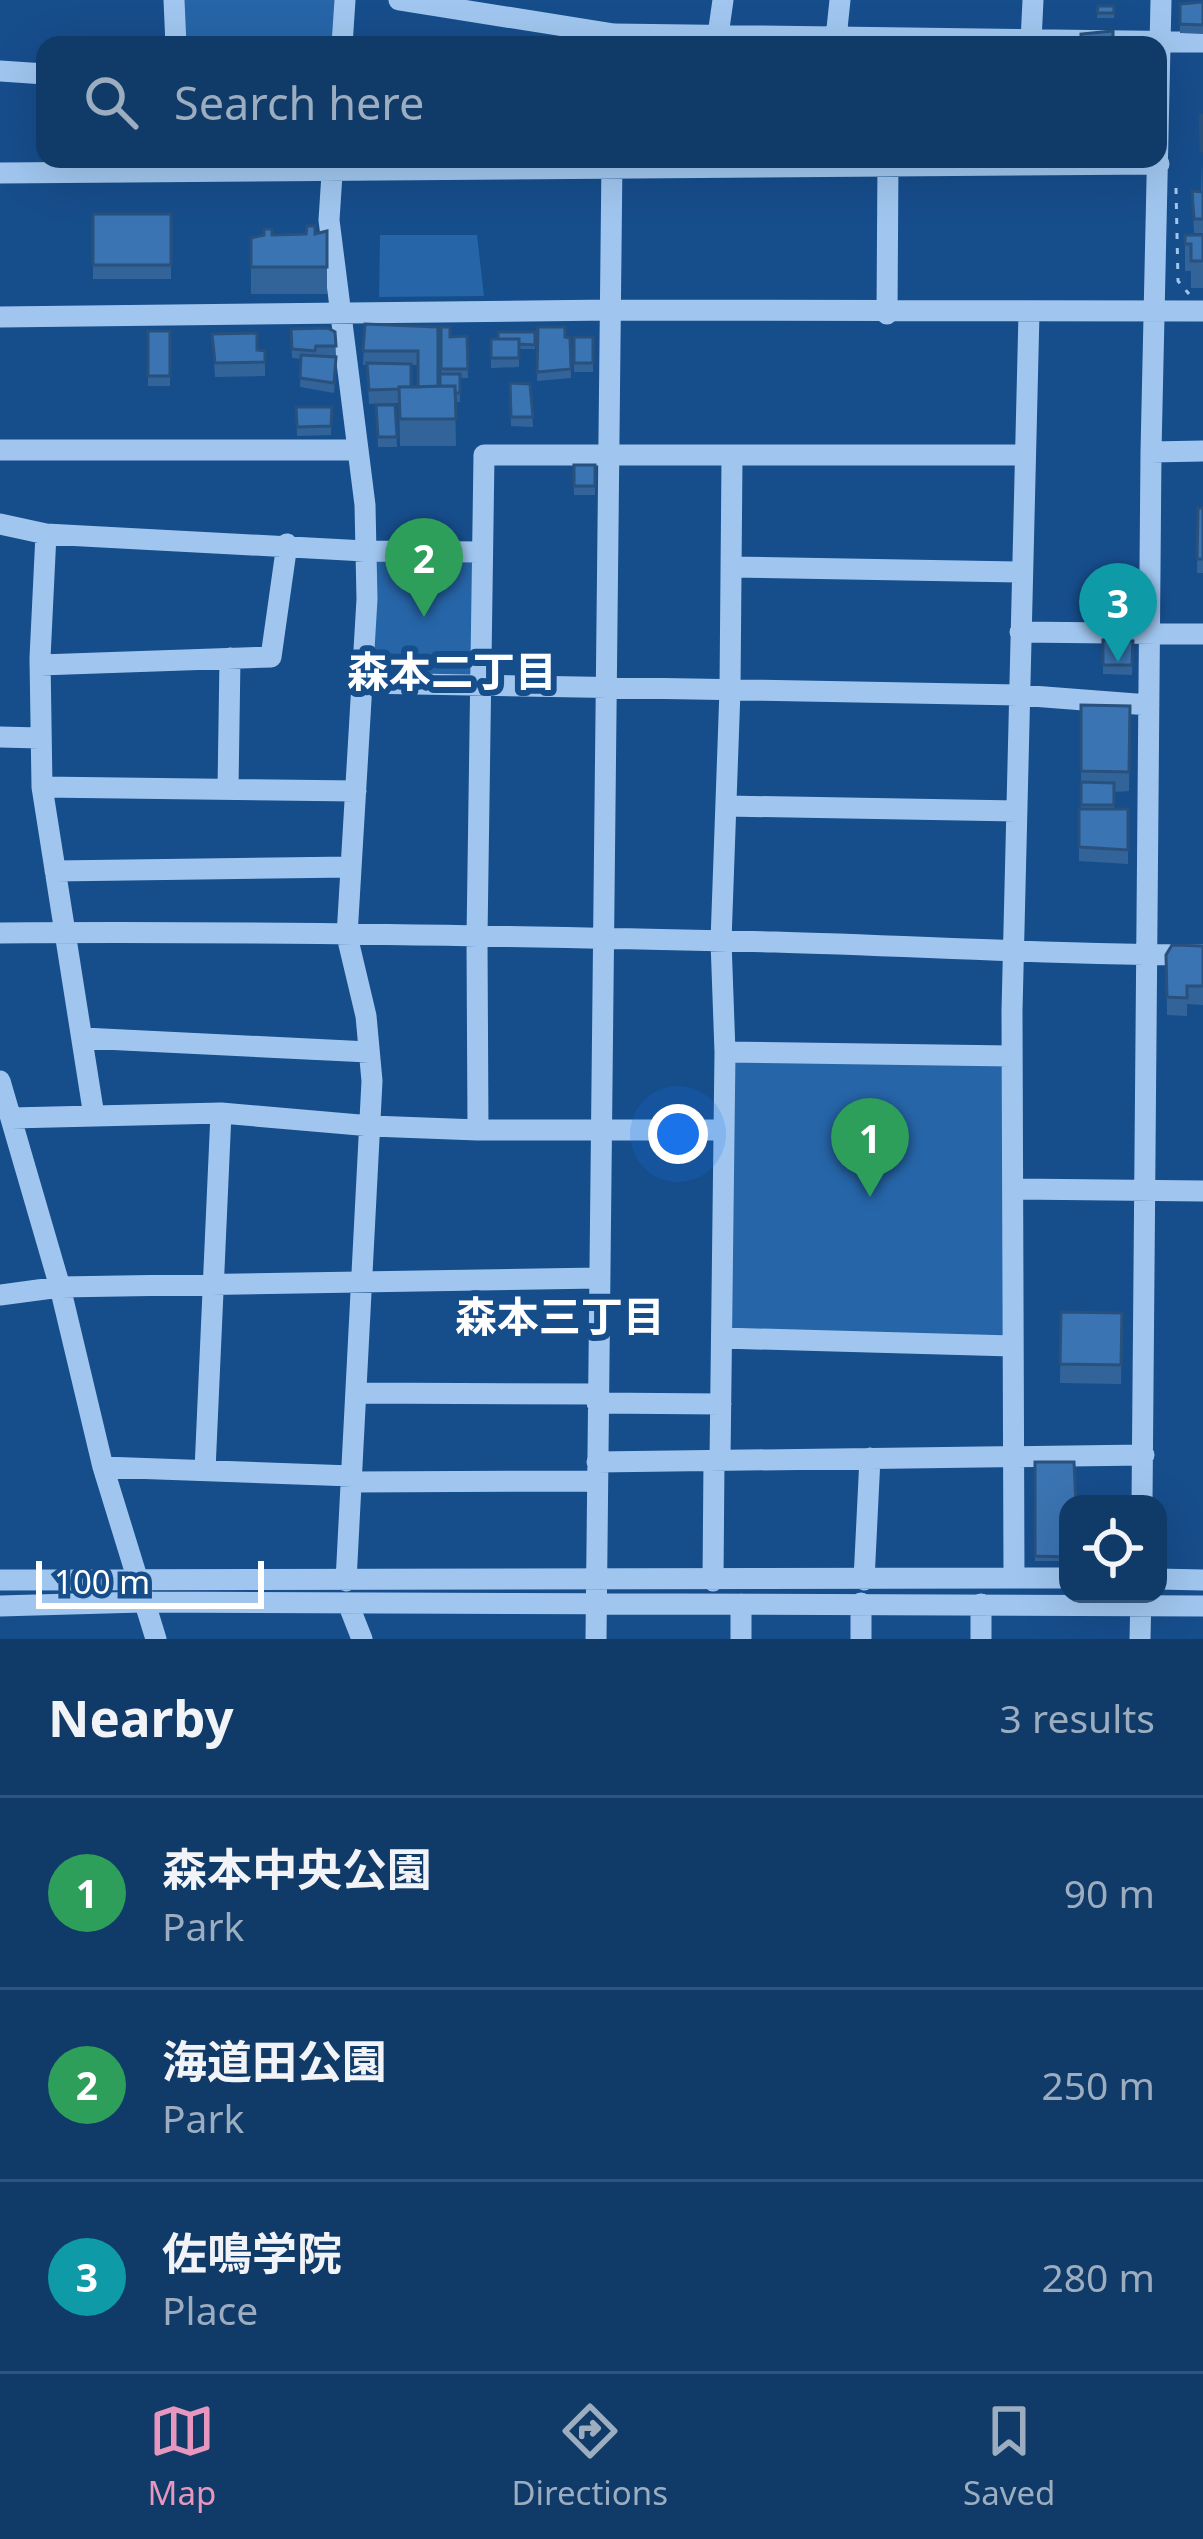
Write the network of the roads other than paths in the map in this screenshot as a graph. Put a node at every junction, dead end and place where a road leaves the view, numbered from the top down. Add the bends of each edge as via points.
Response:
1 (174, 0) edge
2 (345, 0) edge
3 (399, 0) edge
4 (723, 0) edge
5 (840, 0) edge
6 (1033, 0) edge
7 (1161, 0) edge
8 (452, 4) edge
9 (718, 35) junction
10 (176, 36) edge
11 (343, 36) edge
12 (596, 36) edge
13 (697, 36) edge
14 (757, 36) edge
15 (836, 36) edge
16 (1031, 36) edge
17 (1160, 36) edge
18 (1167, 41) edge
19 (1203, 42) edge
20 (0, 71) edge
21 (36, 73) edge
22 (131, 168) edge
23 (333, 168) edge
24 (612, 168) edge
25 (888, 168) edge
26 (1159, 168) edge
27 (0, 173) edge
28 (611, 310) junction
29 (1156, 311) junction
30 (1203, 311) edge
31 (339, 313) junction
32 (1029, 313) junction
33 (886, 314) junction
34 (0, 317) edge
35 (0, 450) edge
36 (358, 450) junction
37 (1151, 452) junction
38 (1203, 452) edge
39 (608, 455) junction
40 (1024, 455) junction
41 (732, 458) junction
42 (0, 524) edge
43 (46, 534) junction
44 (286, 544) junction
45 (365, 551) junction
46 (481, 552) junction
47 (731, 567) junction
48 (1022, 572) junction
49 (1020, 632) junction
50 (1150, 634) junction
51 (1203, 634) edge
52 (230, 658) junction
53 (40, 665) junction
54 (362, 683) junction
55 (480, 687) junction
56 (608, 688) junction
57 (730, 690) junction
58 (1019, 695) junction
59 (1149, 705) junction
60 (0, 737) edge
61 (40, 738) junction
62 (42, 787) junction
63 (228, 789) junction
64 (356, 791) junction
65 (727, 806) junction
66 (1017, 811) junction
67 (351, 867) junction
68 (56, 871) junction
69 (0, 933) edge
70 (66, 933) junction
71 (346, 936) junction
72 (477, 938) junction
73 (601, 940) junction
74 (721, 941) junction
75 (1013, 950) junction
76 (1149, 955) junction
77 (1203, 955) edge
78 (83, 1038) junction
79 (369, 1052) junction
80 (725, 1052) junction
81 (1012, 1056) junction
82 (0, 1081) edge
83 (221, 1113) junction
84 (94, 1116) junction
85 (11, 1118) junction
86 (371, 1126) junction
87 (478, 1130) junction
88 (599, 1130) junction
89 (724, 1130) junction
90 (1013, 1189) junction
91 (1147, 1191) junction
92 (1203, 1191) edge
93 (598, 1278) junction
94 (362, 1279) junction
95 (214, 1283) junction
96 (59, 1287) junction
97 (0, 1295) edge
98 (722, 1338) junction
99 (1012, 1346) junction
100 (356, 1393) junction
101 (598, 1398) junction
102 (721, 1404) junction
103 (1144, 1455) junction
104 (1012, 1456) junction
105 (870, 1458) junction
106 (717, 1460) junction
107 (103, 1467) junction
108 (205, 1470) junction
109 (597, 1472) junction
110 (351, 1479) junction
111 (1142, 1495) edge
112 (1014, 1578) junction
113 (1059, 1578) edge
114 (135, 1579) junction
115 (1167, 1579) edge
116 (0, 1580) edge
117 (346, 1580) junction
118 (1203, 1580) edge
119 (713, 1581) junction
120 (596, 1582) junction
121 (863, 1591) junction
122 (142, 1602) junction
123 (1059, 1602) edge
124 (1167, 1602) edge
125 (1141, 1603) edge
126 (741, 1604) junction
127 (981, 1604) junction
128 (0, 1606) edge
129 (349, 1606) junction
130 (596, 1606) junction
131 (1203, 1606) edge
132 (156, 1639) edge
133 (362, 1639) edge
134 (596, 1639) edge
135 (741, 1639) edge
136 (861, 1639) edge
137 (980, 1639) edge
138 (1140, 1639) edge

1 - 10 street
2 - 11 street
3 - 8 street
4 - 9 street
5 - 15 street
6 - 16 street
7 - 17 street
8 - 12 street
9 - 13 street
9 - 14 street
18 - 19 street
20 - 21 street
22 - 27 street
23 - 31 street via 329,220
24 - 28 street
25 - 33 street
26 - 29 street
28 - 31 street
28 - 33 street
28 - 39 street
29 - 30 street
29 - 32 street
29 - 37 street
31 - 34 street
31 - 36 street
32 - 33 street
32 - 40 street
35 - 36 street
36 - 45 street
37 - 38 street
37 - 50 street
39 - 41 street
39 - 46 street via 484,455
39 - 56 street
40 - 41 street
40 - 48 street
41 - 47 street
42 - 43 street
43 - 44 street
43 - 53 street
44 - 45 street
44 - 52 street via 271,657
45 - 46 street
45 - 54 street
46 - 55 street
47 - 48 street
47 - 57 street
48 - 49 street
49 - 50 street
49 - 58 street
50 - 51 street
50 - 59 street
52 - 53 street
52 - 63 street
53 - 61 street
54 - 55 street
54 - 64 street
55 - 56 street
55 - 72 street
56 - 57 street
56 - 73 street
57 - 58 street
57 - 65 street
58 - 59 street
58 - 66 street
59 - 76 street
60 - 61 street
61 - 62 street
62 - 63 street
62 - 68 street
63 - 64 street
64 - 67 street
65 - 66 street
65 - 74 street
66 - 75 street
67 - 68 street
67 - 71 street
68 - 70 street
69 - 70 street
70 - 71 street
70 - 78 street
71 - 72 street
71 - 79 street
72 - 73 street
72 - 87 street
73 - 74 street
73 - 88 street
74 - 75 street
74 - 80 street
75 - 76 street
75 - 81 street
76 - 77 street
76 - 91 street
78 - 79 street
78 - 84 street
79 - 86 street
80 - 81 street
80 - 89 street
81 - 90 street
82 - 85 street
83 - 84 street
83 - 86 street
83 - 95 street
84 - 85 street
85 - 96 street
86 - 87 street
86 - 94 street
87 - 88 street
88 - 89 street
88 - 93 street
89 - 98 street
90 - 91 street
90 - 99 street
91 - 92 street
91 - 103 street
93 - 94 street
93 - 101 street
94 - 95 street
94 - 100 street
95 - 96 street
95 - 108 street
96 - 97 street
96 - 107 street
98 - 99 street
98 - 102 street
99 - 104 street
100 - 101 street
100 - 110 street
101 - 102 street
101 - 109 street
102 - 106 street
103 - 104 street
103 - 111 street
104 - 105 street
104 - 112 street
105 - 106 street
105 - 121 street
106 - 109 street
106 - 119 street
107 - 108 street
107 - 114 street
108 - 110 street
109 - 110 street
109 - 120 street
110 - 117 street
112 - 113 street
112 - 121 street
114 - 116 street
114 - 117 street
114 - 122 street
115 - 118 street
117 - 120 street
119 - 120 street
119 - 121 street
120 - 130 street
121 - 126 street
121 - 127 street
121 - 136 street
122 - 128 street
122 - 129 street
122 - 132 street
123 - 127 street
124 - 131 street
125 - 138 street
126 - 130 street
126 - 135 street
127 - 137 street
129 - 130 street
129 - 133 street
130 - 134 street

